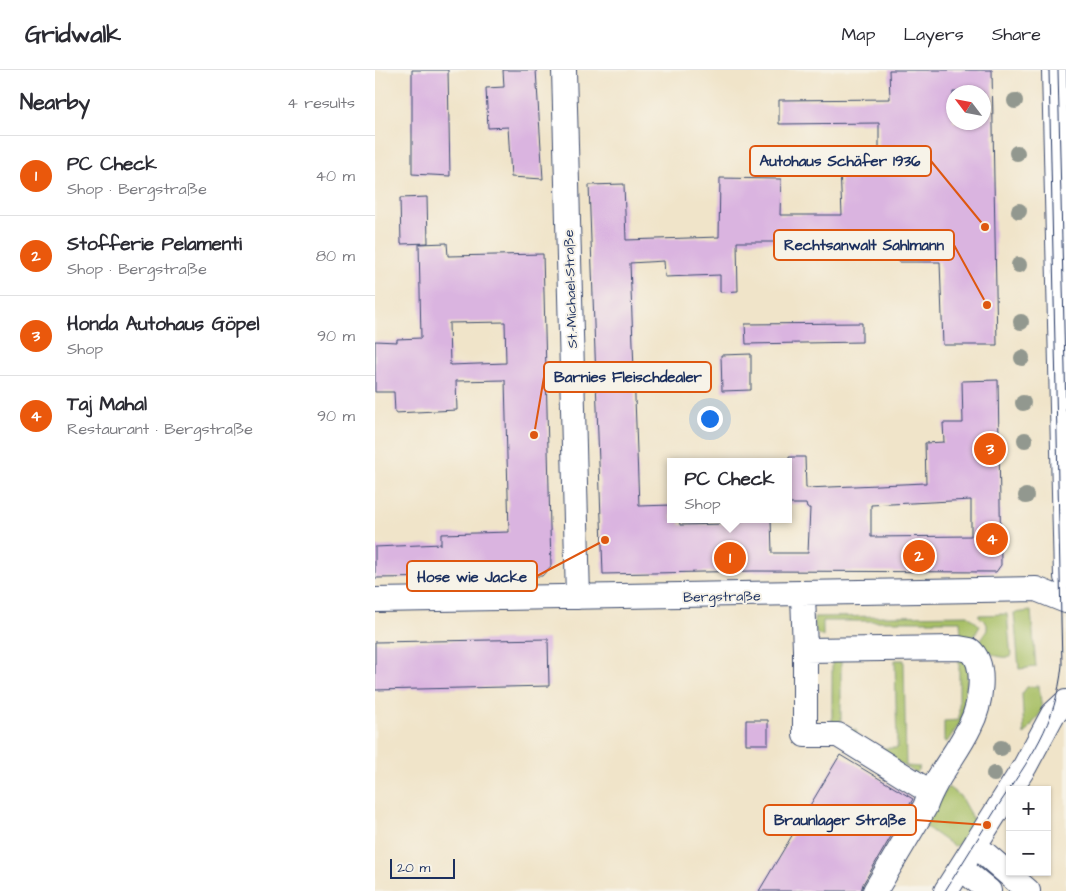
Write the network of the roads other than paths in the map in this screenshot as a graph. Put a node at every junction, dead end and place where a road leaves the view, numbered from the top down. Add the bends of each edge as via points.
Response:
1 (564, 70) edge
2 (1054, 70) edge
3 (1066, 577) edge
4 (803, 595) junction
5 (578, 597) junction
6 (375, 600) edge
7 (1066, 601) edge
8 (805, 650) junction
9 (1066, 702) edge
10 (930, 792) junction
11 (975, 845) junction
12 (961, 868) junction
13 (875, 891) edge
14 (946, 891) edge
15 (989, 891) edge
16 (1028, 891) edge

1 - 5 street, St.-Michael-Straße
2 - 3 street
4 - 5 street, Bergstraße
4 - 7 street, Bergstraße via 1036,589
4 - 8 street
5 - 6 street, Bergstraße
8 - 10 street via 805,735 837,735
8 - 10 street via 959,648 974,653 981,664 982,675 971,726
9 - 11 street via 1053,714 1025,766
10 - 13 street via 925,807
11 - 12 street
11 - 16 street
12 - 14 street
12 - 15 street

